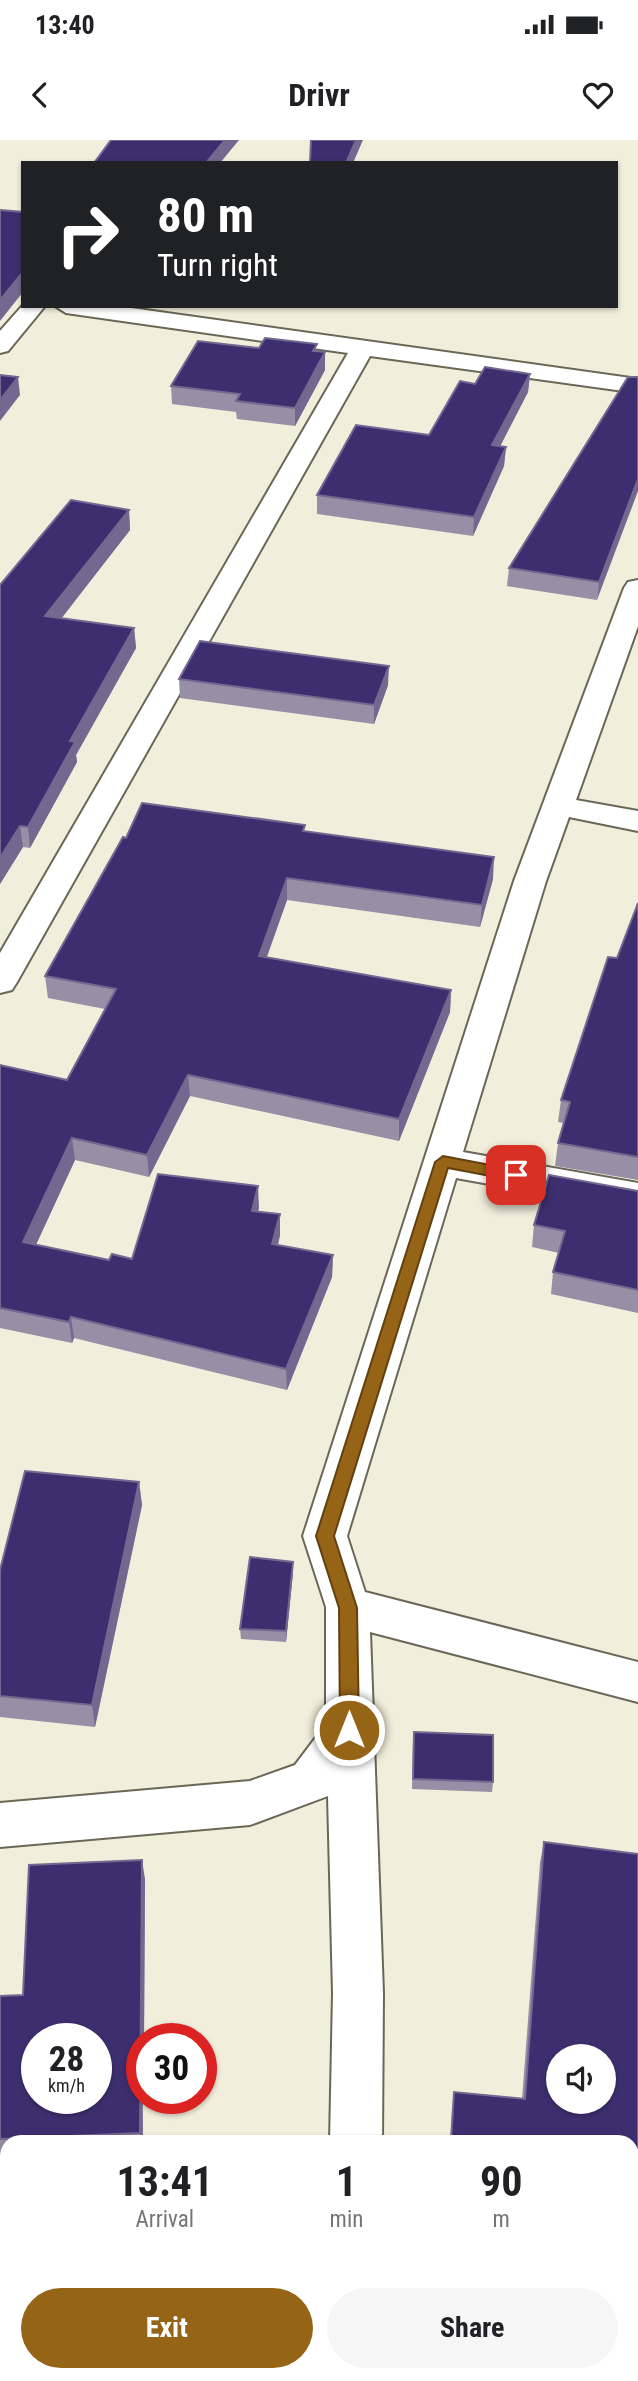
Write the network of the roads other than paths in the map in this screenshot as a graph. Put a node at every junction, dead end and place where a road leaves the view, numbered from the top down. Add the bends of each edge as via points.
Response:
1 (32, 308) edge
2 (80, 308) edge
3 (0, 346) edge
4 (363, 348) junction
5 (638, 386) edge
6 (638, 588) edge
7 (560, 806) junction
8 (638, 821) edge
9 (0, 982) edge
10 (443, 1162) junction
11 (638, 1197) edge
12 (348, 1608) junction
13 (638, 1682) edge
14 (349, 1730) junction
15 (0, 1825) edge
16 (356, 2135) edge

1 - 3 street
2 - 4 street
4 - 5 street
4 - 9 street
6 - 7 street
7 - 8 street
7 - 10 street via 530,881
10 - 11 street
10 - 12 street via 325,1536
12 - 13 street
12 - 14 street
14 - 15 street via 311,1781 250,1803
14 - 16 street via 358,1993

